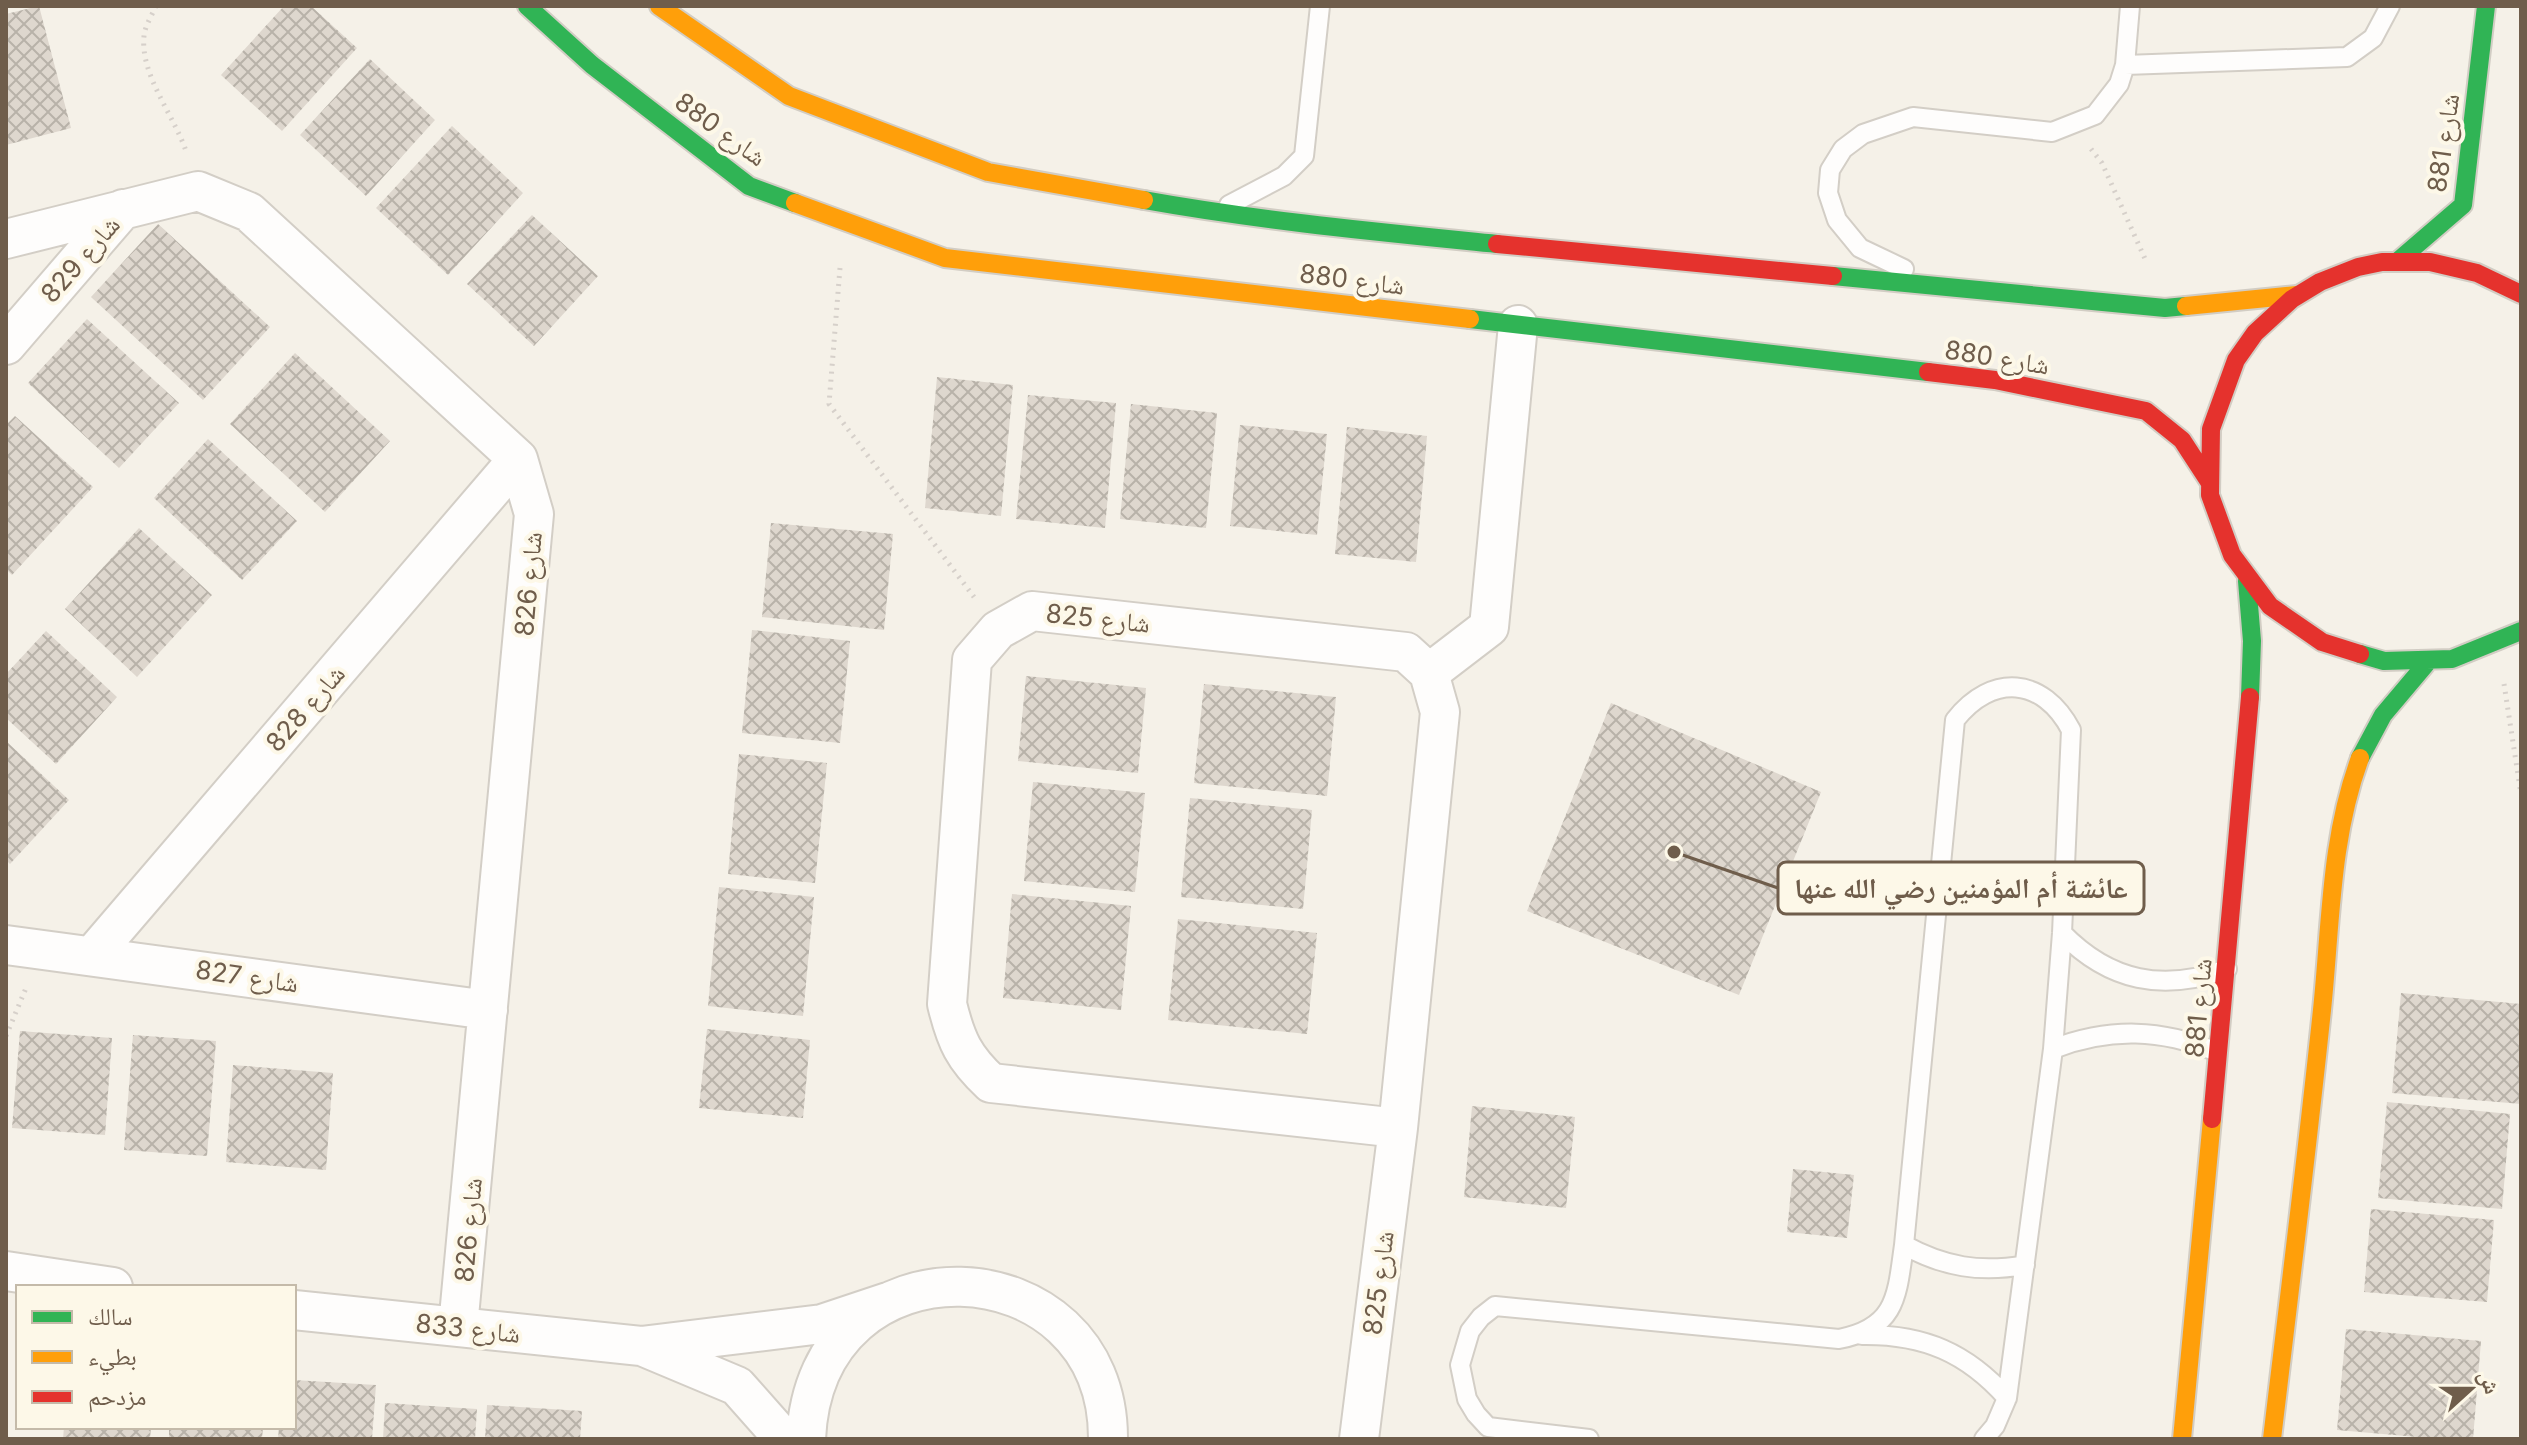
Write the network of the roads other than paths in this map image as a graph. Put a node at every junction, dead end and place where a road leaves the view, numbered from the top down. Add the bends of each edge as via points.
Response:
1 (527, 6) edge
2 (659, 6) edge
3 (1320, 6) edge
4 (2130, 6) edge
5 (2390, 6) edge
6 (2486, 6) edge
7 (2125, 65) junction
8 (123, 209) junction
9 (1215, 213) junction
10 (6, 239) edge
11 (2399, 260) junction
12 (1938, 286) junction
13 (2521, 294) edge
14 (2297, 295) junction
15 (1518, 325) junction
16 (6, 345) edge
17 (518, 459) junction
18 (2210, 483) junction
19 (2247, 581) junction
20 (2521, 631) edge
21 (2426, 664) junction
22 (1429, 673) junction
23 (2062, 933) junction
24 (6, 945) edge
25 (92, 956) junction
26 (2227, 969) junction
27 (488, 1010) junction
28 (2053, 1049) junction
29 (2220, 1053) junction
30 (1398, 1128) junction
31 (1904, 1245) junction
32 (2025, 1265) junction
33 (6, 1271) edge
34 (100, 1285) edge
35 (888, 1302) junction
36 (296, 1310) edge
37 (2195, 1324) junction
38 (458, 1327) junction
39 (1860, 1335) junction
40 (641, 1346) junction
41 (1100, 1384) junction
42 (2007, 1398) junction
43 (784, 1439) edge
44 (806, 1439) edge
45 (1108, 1439) edge
46 (1131, 1439) edge
47 (1359, 1439) edge
48 (1589, 1439) edge
49 (1984, 1439) edge
50 (2160, 1439) edge
51 (2182, 1439) edge
52 (2272, 1439) edge

1 - 15 street, شارع 880 via 592,65 749,186 945,258
2 - 9 street, شارع 880 via 789,96 988,172
3 - 9 lane via 1304,156 1284,176
4 - 7 lane
5 - 7 lane via 2373,38 2347,57
6 - 11 street, شارع 881 via 2463,205
7 - 12 lane via 2108,102 2073,126 2052,132 1913,117 1863,134 1843,149 1830,170 1828,193 1837,220 1860,248
8 - 10 street
8 - 16 street, شارع 829
8 - 17 street via 198,191 249,212
9 - 12 street, شارع 880
11 - 13 street via 2480,272
11 - 14 street via 2346,270
12 - 14 street, شارع 880 via 2165,308
14 - 18 street via 2256,331 2227,376 2211,429
15 - 18 street, شارع 880 via 1995,380 2146,411 2182,440
15 - 22 street via 1489,627
17 - 25 street, شارع 828
17 - 27 street, شارع 826 via 534,514
18 - 19 street via 2229,551
19 - 21 street via 2296,629 2325,645 2389,664
19 - 26 street, شارع 881 via 2252,641 2249,728
20 - 21 street via 2463,658
21 - 52 street via 2394,696 2372,733 2353,775 2338,841
22 - 30 street, شارع 825 via 1440,712
22 - 30 street, شارع 825 via 1406,652 1032,611 998,630 972,660 947,1004 954,1034 970,1062 991,1083
23 - 26 lane via 2099,963 2143,979 2171,982
23 - 28 lane
23 - 31 lane via 2071,730 2045,697 2006,686 1968,703 1955,720
24 - 25 street, شارع 827
25 - 27 street, شارع 827
26 - 29 street, شارع 881
27 - 38 street, شارع 826
28 - 29 lane via 2126,1032 2190,1041
28 - 32 lane
29 - 37 street, شارع 881
30 - 47 street, شارع 825
31 - 32 lane via 1950,1265
31 - 39 lane via 1891,1311
32 - 42 lane
33 - 34 street
35 - 40 street, شارع 833 via 822,1324
35 - 41 street, شارع 833 via 917,1290 949,1286 1012,1295 1065,1330
35 - 44 street via 865,1317 828,1358 816,1383
36 - 38 street, شارع 833
37 - 50 street
37 - 51 street, شارع 881
38 - 40 street, شارع 833
39 - 42 lane via 1906,1337 1951,1352
39 - 48 lane via 1839,1339 1495,1306 1481,1317 1467,1339 1460,1365 1476,1414 1488,1427
40 - 43 street, شارع 833 via 737,1386
41 - 45 street
41 - 46 street
42 - 49 lane

